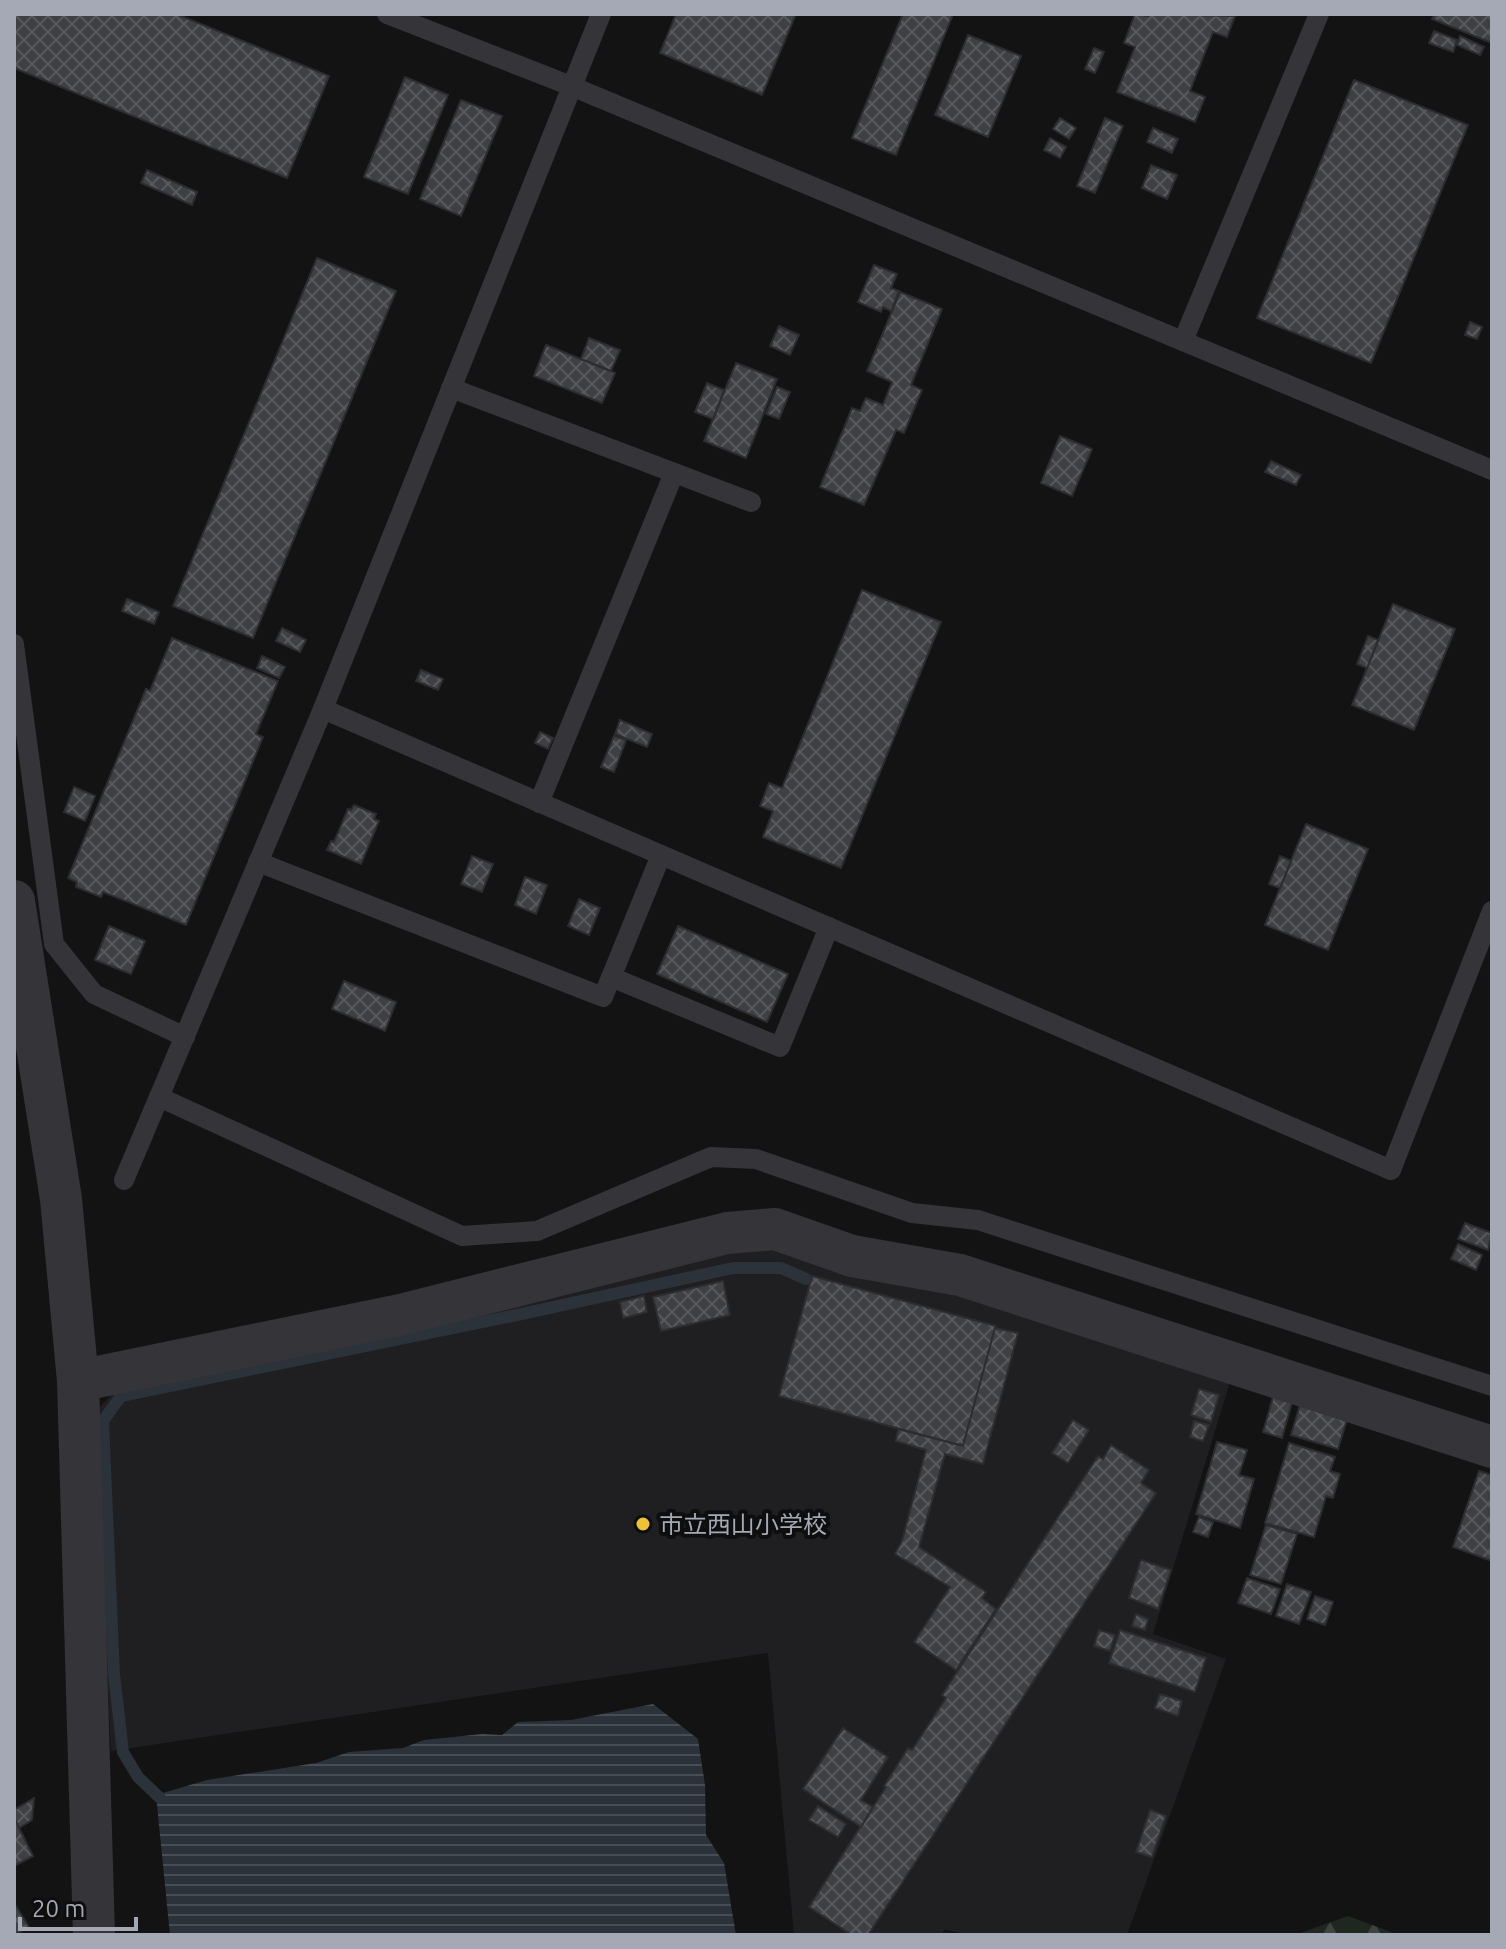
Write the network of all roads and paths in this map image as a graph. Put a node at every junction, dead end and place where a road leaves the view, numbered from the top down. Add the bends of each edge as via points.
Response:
1 (387, 14) edge
2 (601, 14) edge
3 (1319, 14) edge
4 (571, 86) junction
5 (1183, 341) junction
6 (451, 388) junction
7 (1492, 470) edge
8 (674, 473) junction
9 (751, 502) dead end
10 (14, 644) edge
11 (323, 709) junction
12 (539, 803) junction
13 (661, 855) junction
14 (258, 862) junction
15 (14, 901) edge
16 (1492, 911) edge
17 (829, 927) junction
18 (611, 977) junction
19 (185, 1037) junction
20 (159, 1097) junction
21 (124, 1180) dead end
22 (78, 1381) junction
23 (1492, 1386) edge
24 (1492, 1447) edge
25 (94, 1935) edge

1 - 4 lane
2 - 4 lane
3 - 5 lane
4 - 5 lane
4 - 6 lane
5 - 7 lane
6 - 8 lane
6 - 11 lane
8 - 9 lane
8 - 12 lane
10 - 19 lane via 54,944 94,994
11 - 12 lane
11 - 14 lane
12 - 13 lane
13 - 17 lane
13 - 18 lane
14 - 18 lane via 603,997
14 - 19 lane
15 - 22 street via 34,1070 61,1199
16 - 17 lane via 1391,1170
17 - 18 lane via 780,1047
19 - 20 lane
20 - 21 lane
20 - 23 lane via 462,1236 537,1231 711,1157 756,1159 912,1213 978,1220
22 - 24 street via 400,1315 727,1233 775,1229 852,1256 960,1275
22 - 25 street

